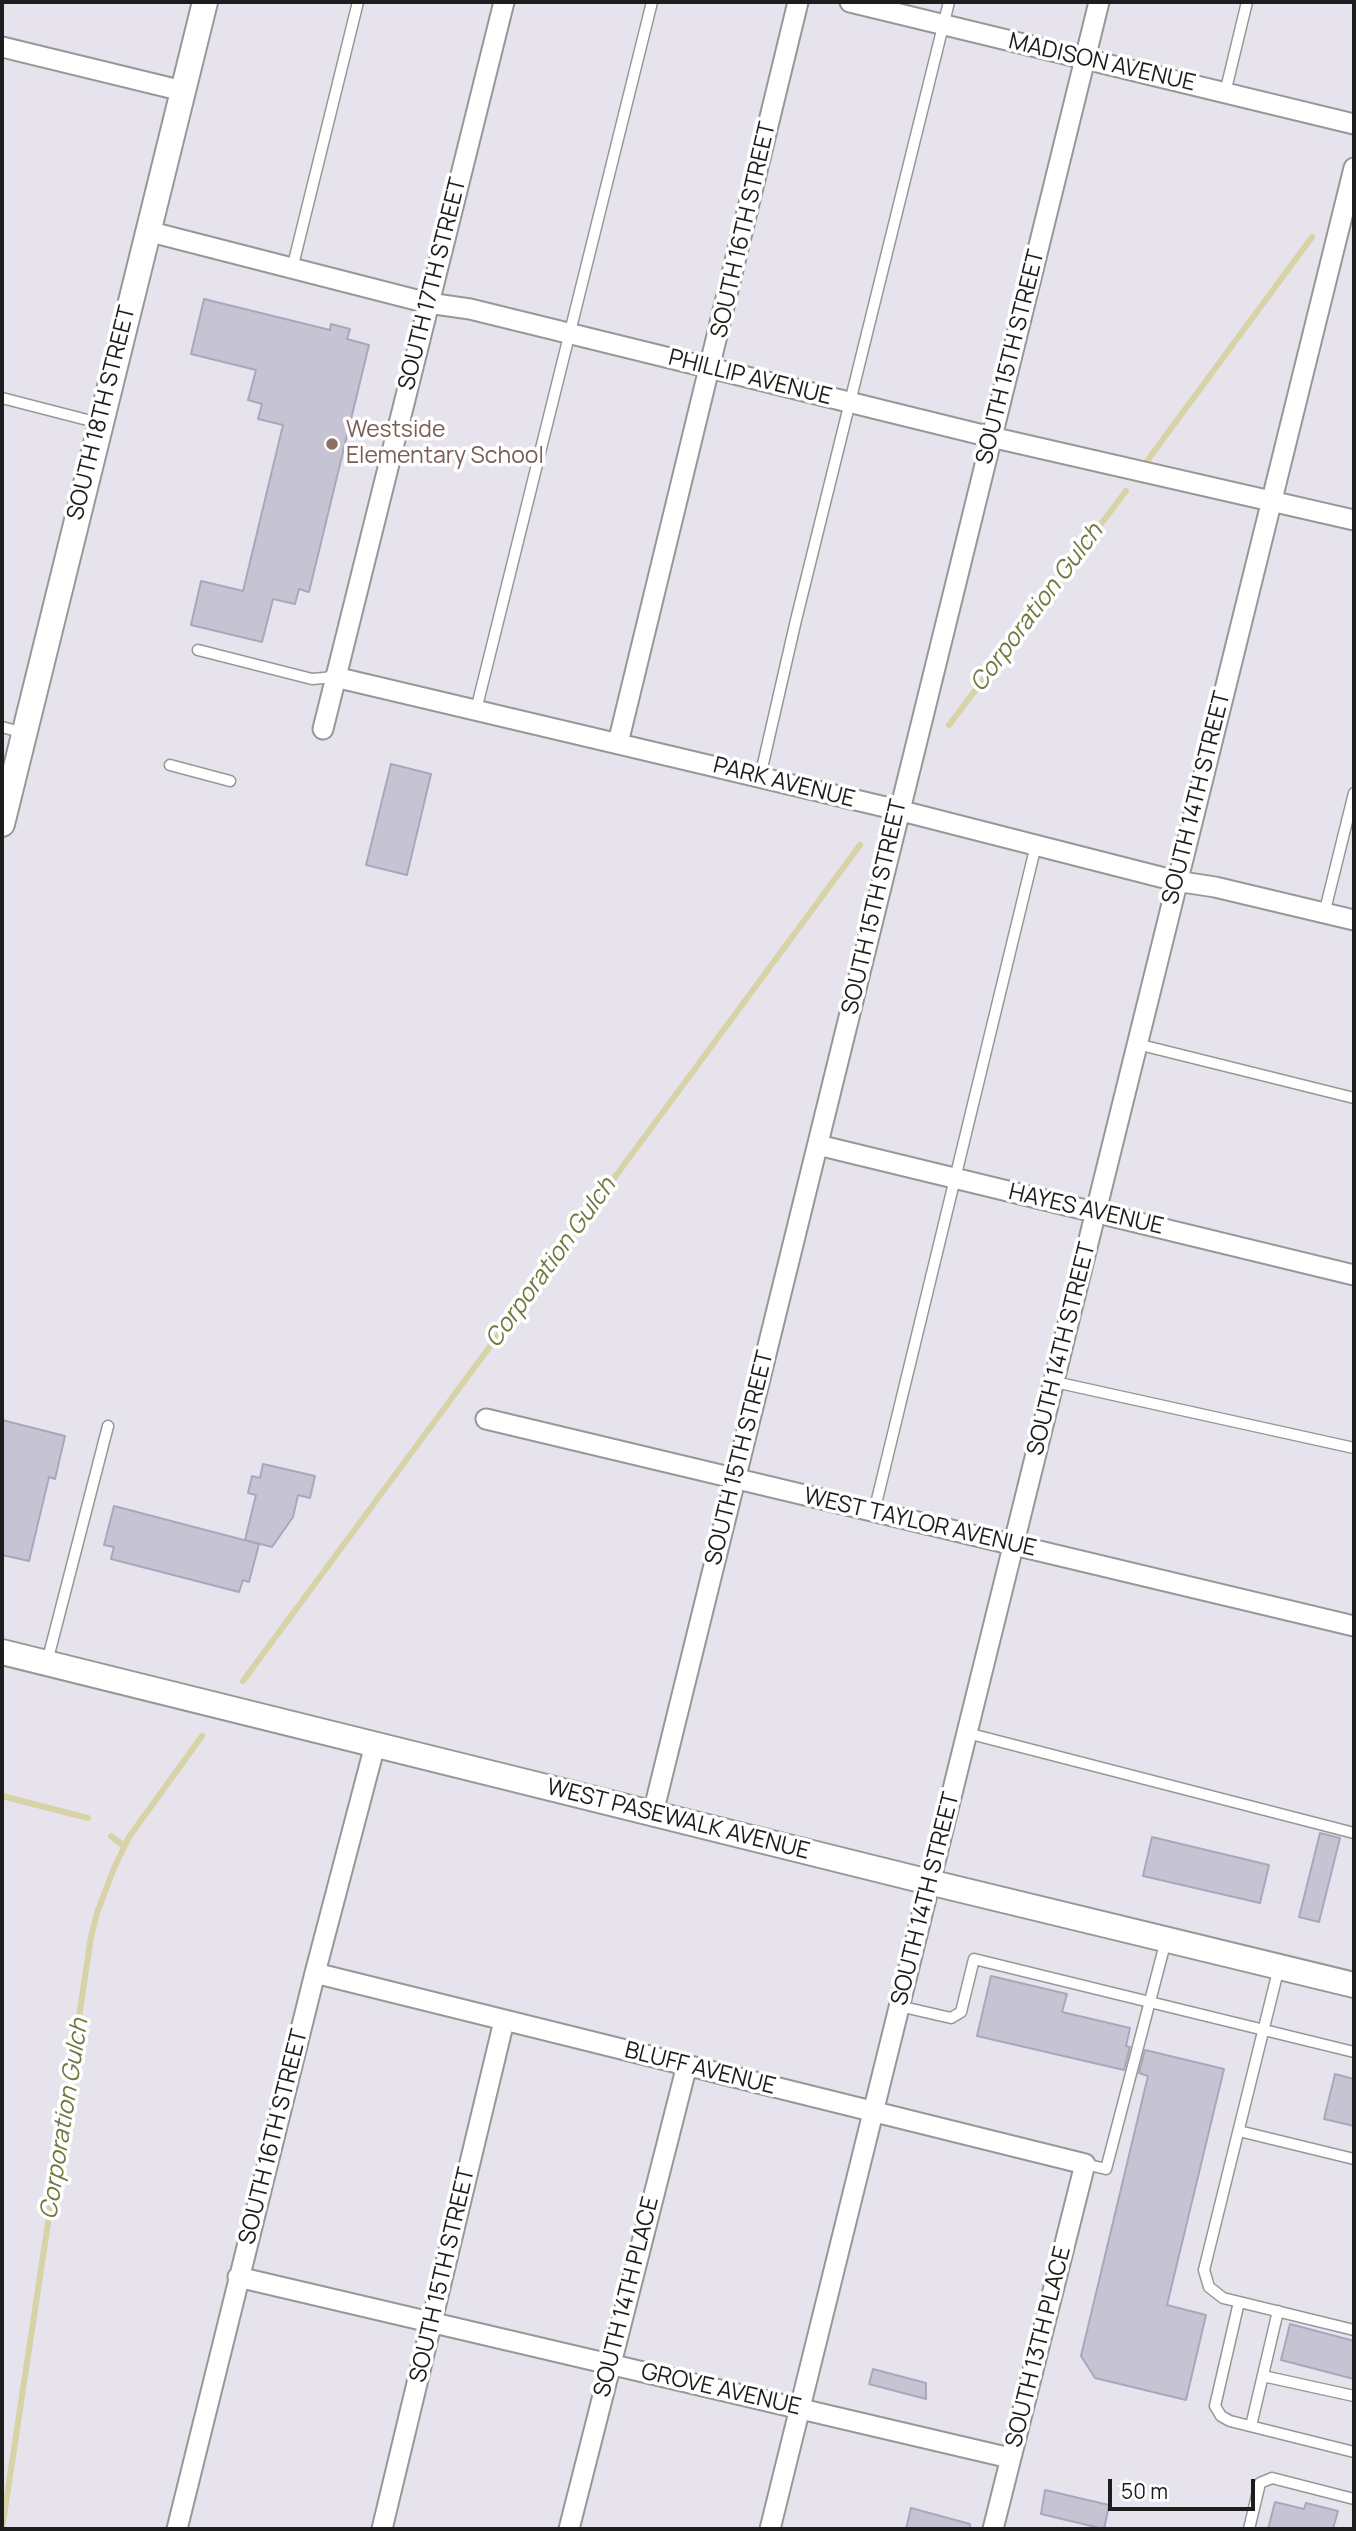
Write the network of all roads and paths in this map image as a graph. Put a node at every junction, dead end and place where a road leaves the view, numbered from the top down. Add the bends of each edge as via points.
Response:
1 (205, 2) edge
2 (358, 2) edge
3 (504, 2) edge
4 (652, 2) edge
5 (798, 2) edge
6 (850, 2) edge
7 (949, 2) edge
8 (1099, 2) edge
9 (1247, 2) edge
10 (943, 26) junction
11 (2, 47) edge
12 (1085, 59) junction
13 (183, 91) junction
14 (1225, 93) junction
15 (1354, 124) edge
16 (1354, 168) edge
17 (148, 231) junction
18 (292, 269) junction
19 (428, 303) junction
20 (570, 334) junction
21 (710, 369) junction
22 (2, 398) edge
23 (850, 402) junction
24 (99, 423) junction
25 (991, 437) junction
26 (1271, 503) junction
27 (1354, 520) edge
28 (198, 650) dead end
29 (335, 677) junction
30 (476, 710) junction
31 (323, 729) dead end
32 (13, 730) edge
33 (618, 743) junction
34 (170, 765) dead end
35 (760, 777) junction
36 (230, 781) dead end
37 (1354, 793) edge
38 (898, 810) junction
39 (2, 824) edge
40 (1036, 845) junction
41 (1177, 881) junction
42 (1324, 914) junction
43 (1354, 920) edge
44 (1137, 1044) junction
45 (1354, 1098) edge
46 (818, 1145) junction
47 (957, 1179) junction
48 (1096, 1212) junction
49 (1354, 1275) edge
50 (1055, 1382) junction
51 (486, 1419) dead end
52 (108, 1426) dead end
53 (1354, 1448) edge
54 (735, 1478) junction
55 (874, 1512) junction
56 (1013, 1546) junction
57 (1354, 1626) edge
58 (2, 1652) edge
59 (46, 1663) junction
60 (967, 1733) junction
61 (375, 1745) junction
62 (653, 1814) junction
63 (1354, 1833) edge
64 (929, 1882) junction
65 (1166, 1939) junction
66 (1279, 1967) junction
67 (315, 1973) junction
68 (1354, 1985) edge
69 (1150, 2002) junction
70 (899, 2006) junction
71 (504, 2021) junction
72 (1264, 2030) junction
73 (1354, 2052) edge
74 (687, 2065) junction
75 (873, 2112) junction
76 (1239, 2131) junction
77 (1354, 2160) edge
78 (1085, 2164) junction
79 (239, 2277) junction
80 (1240, 2302) junction
81 (1278, 2311) junction
82 (433, 2323) junction
83 (1354, 2330) edge
84 (610, 2363) junction
85 (1263, 2376) junction
86 (1354, 2396) edge
87 (801, 2409) junction
88 (1251, 2426) junction
89 (1354, 2452) edge
90 (1010, 2458) junction
91 (1354, 2499) edge
92 (177, 2529) edge
93 (382, 2529) edge
94 (569, 2529) edge
95 (771, 2529) edge
96 (993, 2529) edge
97 (1249, 2529) edge

1 - 13 street, SOUTH 18TH STREET
2 - 18 lane
3 - 19 street, SOUTH 17TH STREET
4 - 20 lane
5 - 21 street, SOUTH 16TH STREET
6 - 10 street, MADISON AVENUE
7 - 10 lane
8 - 12 street, SOUTH 15TH STREET
9 - 14 lane
10 - 12 street, MADISON AVENUE
10 - 23 lane
11 - 13 street
12 - 14 street, MADISON AVENUE
12 - 25 street, SOUTH 15TH STREET
13 - 17 street, SOUTH 18TH STREET
14 - 15 street, MADISON AVENUE
16 - 26 street, SOUTH 14TH STREET
17 - 18 street, PHILLIP AVENUE
17 - 24 street, SOUTH 18TH STREET
18 - 19 street, PHILLIP AVENUE
19 - 20 street, PHILLIP AVENUE
19 - 29 street, SOUTH 17TH STREET
20 - 21 street, PHILLIP AVENUE
20 - 30 lane
21 - 23 street, PHILLIP AVENUE
21 - 33 street, SOUTH 16TH STREET
22 - 24 lane
23 - 25 street, PHILLIP AVENUE
23 - 35 lane
24 - 32 street, SOUTH 18TH STREET
25 - 26 street, PHILLIP AVENUE
25 - 38 street, SOUTH 15TH STREET
26 - 27 street, PHILLIP AVENUE
26 - 41 street, SOUTH 14TH STREET
28 - 29 lane via 312,678
29 - 30 street, PARK AVENUE
29 - 31 street, SOUTH 17TH STREET
30 - 33 street, PARK AVENUE
32 - 39 street, SOUTH 18TH STREET
33 - 35 street, PARK AVENUE
34 - 36 lane
35 - 38 street, PARK AVENUE
37 - 42 lane
38 - 40 street, PARK AVENUE
38 - 46 street, SOUTH 15TH STREET
40 - 41 street, PARK AVENUE
40 - 47 lane
41 - 42 street, PARK AVENUE
41 - 44 street, SOUTH 14TH STREET
42 - 43 street, PARK AVENUE
44 - 45 lane
44 - 48 street, SOUTH 14TH STREET
46 - 47 street, HAYES AVENUE
46 - 54 street, SOUTH 15TH STREET
47 - 48 street, HAYES AVENUE
47 - 55 lane
48 - 49 street, HAYES AVENUE
48 - 50 street, SOUTH 14TH STREET
50 - 53 lane
50 - 56 street, SOUTH 14TH STREET
51 - 54 street, WEST TAYLOR AVENUE
52 - 59 lane
54 - 55 street, WEST TAYLOR AVENUE
54 - 62 street, SOUTH 15TH STREET
55 - 56 street, WEST TAYLOR AVENUE
56 - 57 street, WEST TAYLOR AVENUE
56 - 60 street, SOUTH 14TH STREET
58 - 59 street, WEST PASEWALK AVENUE
59 - 61 street, WEST PASEWALK AVENUE
60 - 63 lane
60 - 64 street, SOUTH 14TH STREET
61 - 62 street, WEST PASEWALK AVENUE
61 - 67 street, SOUTH 16TH STREET
62 - 64 street, WEST PASEWALK AVENUE
64 - 65 street, WEST PASEWALK AVENUE
64 - 70 street, SOUTH 14TH STREET
65 - 66 street, WEST PASEWALK AVENUE
65 - 69 lane
66 - 68 street, WEST PASEWALK AVENUE
66 - 72 lane
67 - 71 street, BLUFF AVENUE
67 - 79 street, SOUTH 16TH STREET
69 - 70 lane via 974,1959 961,2012 951,2018
69 - 72 lane
69 - 78 lane via 1106,2169
70 - 75 street, SOUTH 14TH STREET
71 - 74 street, BLUFF AVENUE
71 - 82 street, SOUTH 15TH STREET
72 - 73 lane
72 - 76 lane
74 - 75 street, BLUFF AVENUE
74 - 84 street, SOUTH 14TH PLACE
75 - 78 street, BLUFF AVENUE
75 - 87 street, SOUTH 14TH STREET
76 - 77 lane
76 - 80 lane via 1204,2270 1209,2287 1223,2298
78 - 90 street, SOUTH 13TH PLACE
79 - 82 street, GROVE AVENUE
79 - 92 street, SOUTH 16TH STREET
80 - 81 lane
80 - 88 lane via 1215,2406 1230,2421
81 - 83 lane
81 - 85 lane
82 - 84 street, GROVE AVENUE
82 - 93 street, SOUTH 15TH STREET
84 - 87 street, GROVE AVENUE
84 - 94 street, SOUTH 14TH PLACE
85 - 86 lane
85 - 88 lane
87 - 90 street, GROVE AVENUE
87 - 95 street, SOUTH 14TH STREET
88 - 89 lane
90 - 96 street, SOUTH 13TH PLACE
91 - 97 lane via 1272,2478 1260,2483

